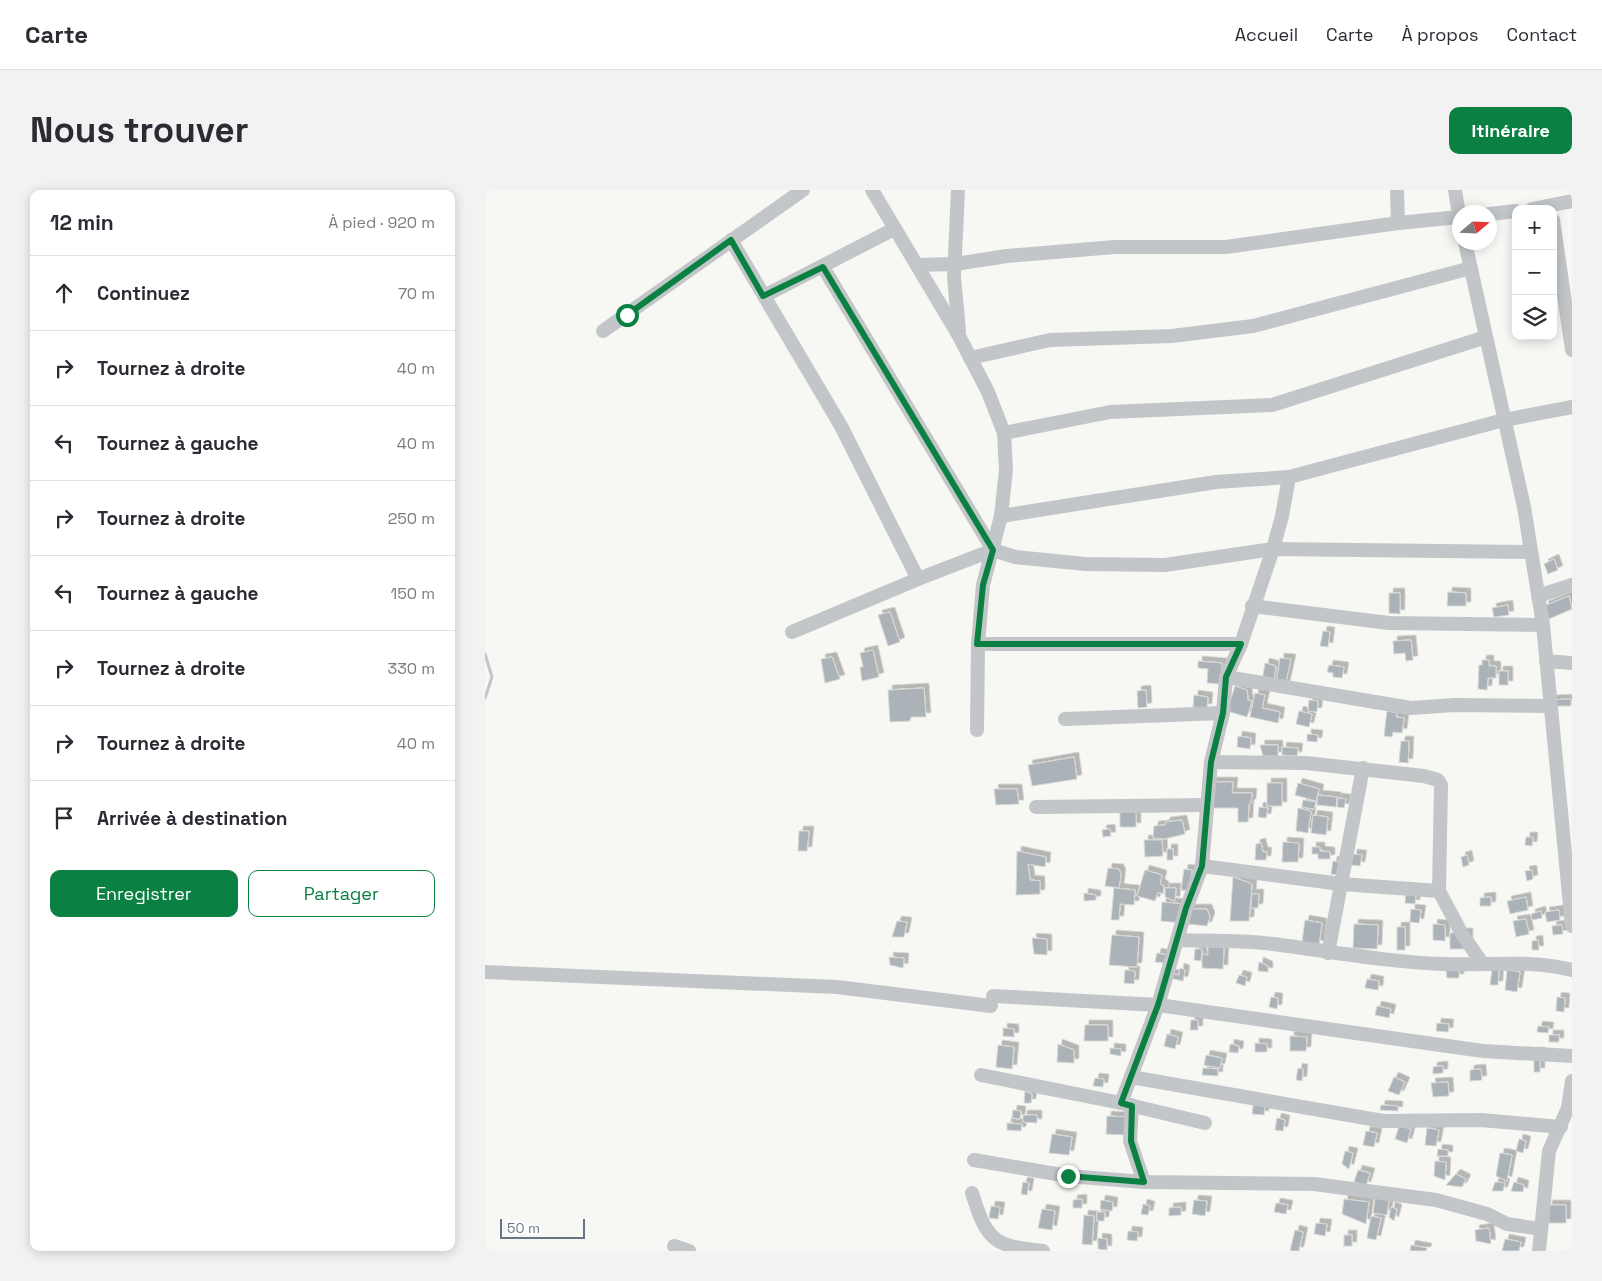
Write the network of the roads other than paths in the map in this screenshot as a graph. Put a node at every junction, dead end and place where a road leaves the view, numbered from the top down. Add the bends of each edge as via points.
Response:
1 (803, 190) edge
2 (872, 190) edge
3 (958, 190) edge
4 (1397, 190) edge
5 (1455, 190) edge
6 (783, 196) edge
7 (1572, 201) edge
8 (1457, 205) edge
9 (1557, 205) edge
10 (1512, 211) edge
11 (1497, 213) edge
12 (1452, 217) edge
13 (1398, 223) junction
14 (894, 229) junction
15 (731, 240) junction
16 (1557, 241) edge
17 (1467, 250) edge
18 (955, 264) junction
19 (917, 265) junction
20 (823, 267) junction
21 (1471, 268) junction
22 (763, 296) junction
23 (1568, 299) edge
24 (603, 331) dead end
25 (959, 336) junction
26 (1486, 336) junction
27 (1572, 350) edge
28 (970, 358) junction
29 (1572, 407) edge
30 (1504, 420) junction
31 (1004, 433) junction
32 (1289, 477) junction
33 (1001, 516) junction
34 (1273, 549) junction
35 (993, 550) junction
36 (1531, 552) junction
37 (918, 578) junction
38 (1572, 585) edge
39 (1538, 596) junction
40 (1252, 606) junction
41 (1543, 625) junction
42 (791, 632) dead end
43 (977, 644) junction
44 (1241, 644) junction
45 (1546, 661) junction
46 (1572, 663) edge
47 (1226, 677) junction
48 (1550, 706) junction
49 (1223, 713) junction
50 (1065, 719) dead end
51 (977, 730) dead end
52 (1211, 762) junction
53 (1363, 768) junction
54 (1207, 804) junction
55 (1036, 807) dead end
56 (1202, 866) junction
57 (1341, 884) junction
58 (1439, 891) junction
59 (1572, 926) edge
60 (1177, 940) junction
61 (1328, 953) junction
62 (1482, 963) junction
63 (1572, 970) edge
64 (485, 972) edge
65 (1158, 1005) junction
66 (1572, 1056) edge
67 (981, 1075) dead end
68 (1131, 1077) junction
69 (1572, 1081) edge
70 (1571, 1098) edge
71 (1126, 1104) junction
72 (1205, 1123) dead end
73 (1561, 1127) junction
74 (975, 1160) dead end
75 (1144, 1182) junction
76 (972, 1193) dead end
77 (1541, 1230) junction
78 (674, 1246) dead end
79 (689, 1251) edge
80 (1043, 1251) edge
81 (1539, 1251) edge

1 - 6 street
2 - 14 street
3 - 18 street
4 - 13 street
5 - 8 street
6 - 15 street
7 - 9 street
10 - 11 street
12 - 13 street
13 - 18 street via 1226,247 1115,247
14 - 19 street
14 - 20 street
15 - 22 street
15 - 24 street
16 - 23 street
17 - 21 street
18 - 19 street
18 - 25 street
19 - 25 street
20 - 22 street
20 - 35 street
21 - 26 street
21 - 28 street via 1253,326 1172,336 1050,340
22 - 37 street via 841,426
23 - 27 street
25 - 28 street
26 - 30 street
26 - 31 street via 1272,405 1110,412
28 - 31 street
29 - 30 street
30 - 32 street
30 - 36 street
31 - 33 street via 1006,470
32 - 33 street via 1216,482
32 - 34 street
33 - 35 street
34 - 35 street via 1165,565 1085,564 1015,557
34 - 36 street
34 - 40 street
35 - 37 street
35 - 43 street via 983,585
36 - 39 street
37 - 42 street
38 - 39 street
39 - 41 street
40 - 41 street via 1389,623
40 - 44 street
41 - 45 street
43 - 44 street
43 - 51 street
44 - 47 street
45 - 46 street
45 - 48 street
47 - 48 street via 1411,708
47 - 49 street
48 - 59 street via 1558,760
49 - 50 street
49 - 52 street
52 - 53 street via 1306,763
52 - 54 street
53 - 57 street
53 - 58 street via 1438,780 1441,785
54 - 55 street
54 - 56 street
56 - 57 street
56 - 60 street
57 - 58 street
57 - 61 street
58 - 62 street
60 - 61 street via 1271,944
60 - 65 street
61 - 62 street via 1443,964
62 - 63 street via 1551,964
64 - 65 street via 837,987 992,1001
65 - 66 street via 1483,1051
65 - 68 street
67 - 71 street
68 - 71 street
68 - 73 street via 1383,1121 1481,1120
69 - 70 street
70 - 73 street
71 - 72 street
71 - 75 street via 1131,1141
73 - 77 street via 1549,1151
74 - 75 street via 1068,1176
75 - 77 street via 1313,1184 1436,1200 1487,1214 1507,1224
76 - 80 street via 982,1221 997,1242 1018,1249
77 - 81 street
78 - 79 street

